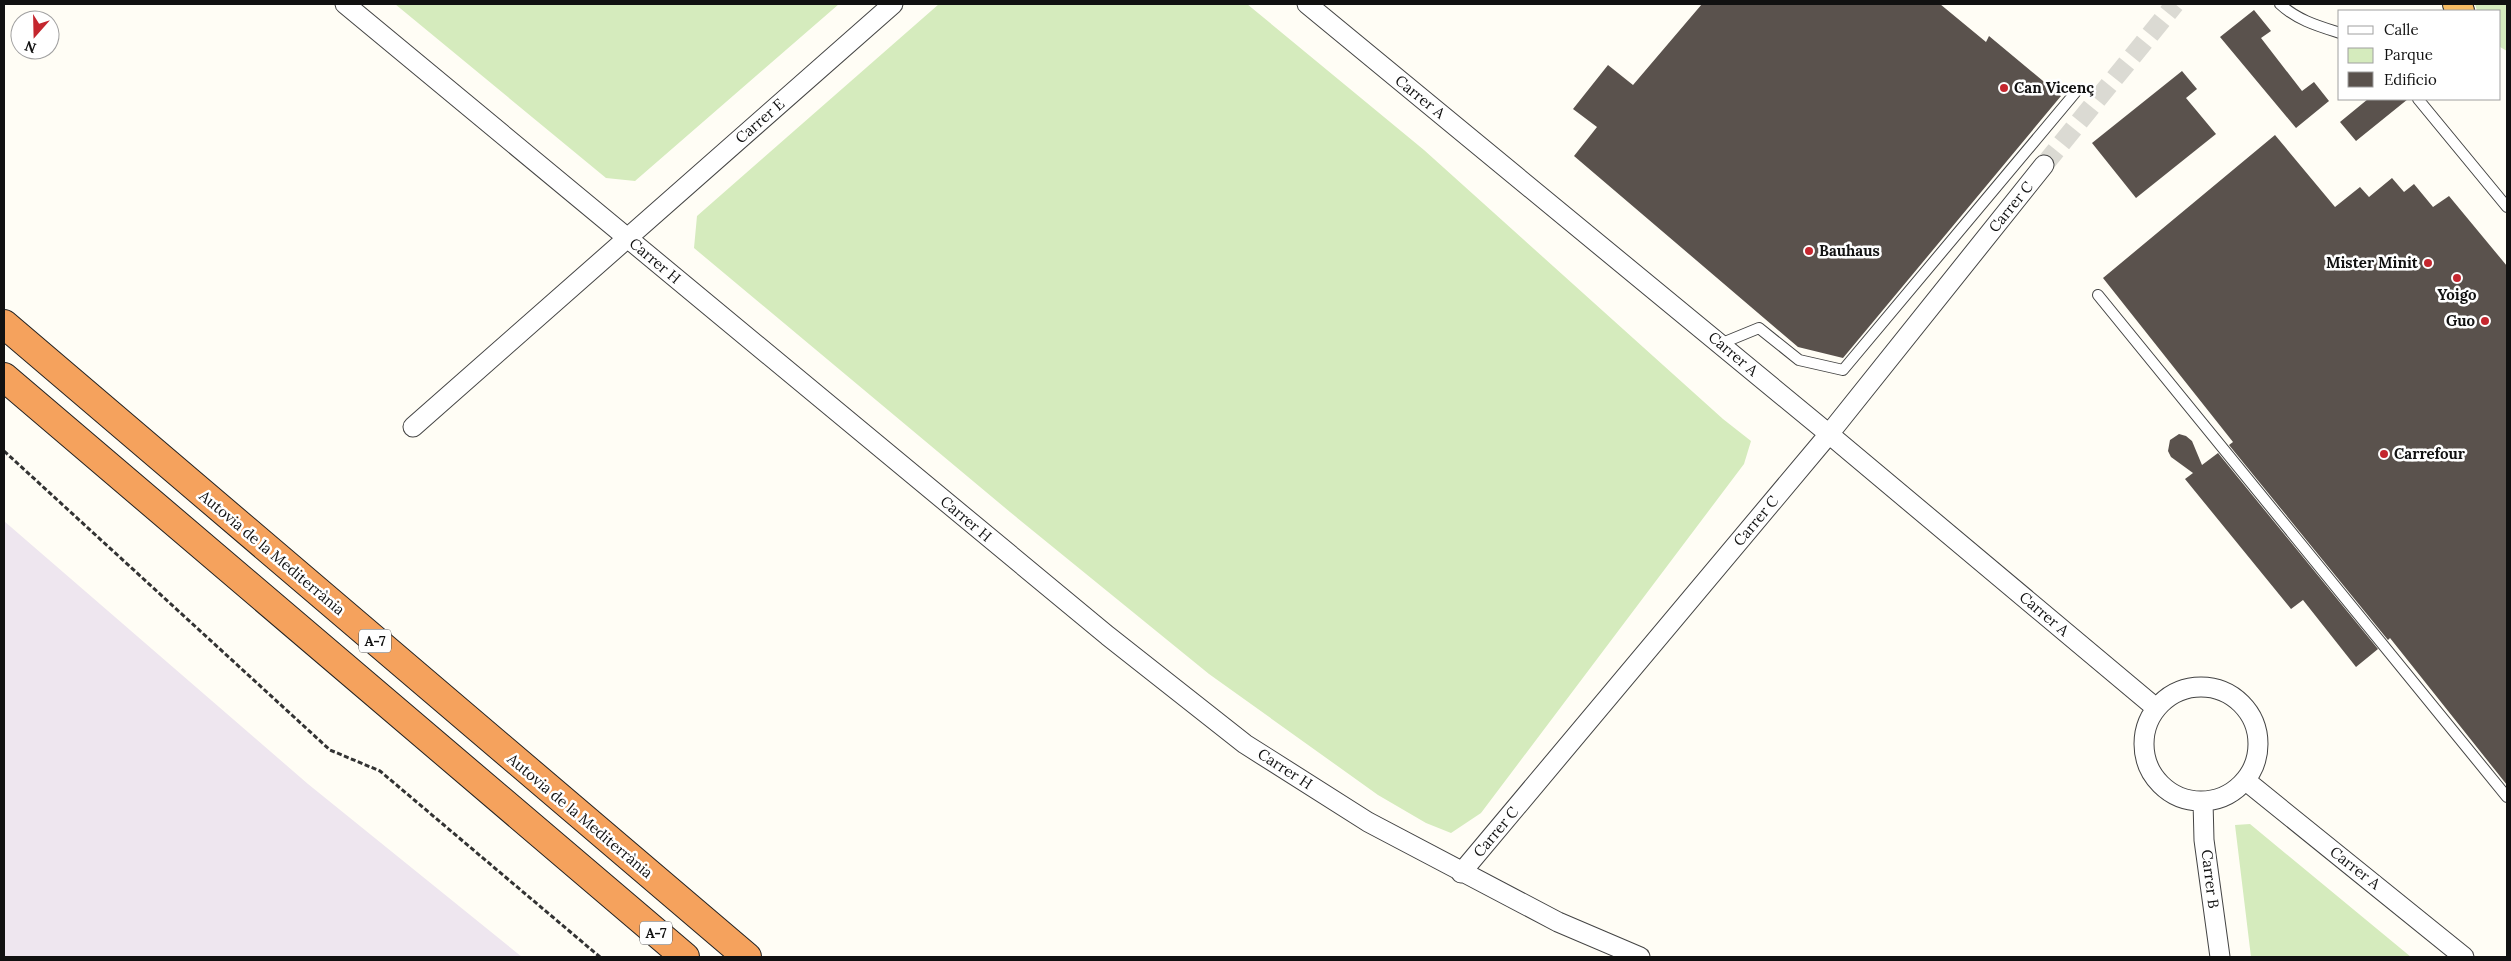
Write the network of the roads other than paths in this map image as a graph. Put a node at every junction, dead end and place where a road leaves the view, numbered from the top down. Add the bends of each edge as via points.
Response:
1 (345, 4) edge
2 (893, 4) edge
3 (1307, 4) edge
4 (2280, 4) edge
5 (2338, 32) edge
6 (2075, 93) dead end
7 (2419, 100) edge
8 (2044, 165) tunnel mouth
9 (2507, 207) edge
10 (627, 238) junction
11 (2098, 295) dead end
12 (4, 324) edge
13 (1720, 344) junction
14 (4, 377) edge
15 (413, 426) dead end
16 (1829, 434) junction
17 (2156, 708) junction
18 (2245, 780) junction
19 (2507, 797) edge
20 (2203, 801) junction
21 (1461, 873) junction
22 (685, 957) edge
23 (747, 957) edge
24 (1640, 957) edge
25 (2220, 957) edge
26 (2464, 957) edge

1 - 10 street, Carrer H
2 - 10 street, Carrer E
3 - 13 street, Carrer A
4 - 5 lane via 2302,20
6 - 13 lane via 1844,370 1799,360 1759,328
7 - 9 lane
8 - 16 street, Carrer C
10 - 15 street, Carrer E
10 - 21 street, Carrer H via 1108,636 1245,744 1368,822
11 - 19 lane
12 - 23 highway, Autovia de la Mediterrània / A-7
13 - 16 street, Carrer A
14 - 22 highway, A-7
16 - 17 street, Carrer A
16 - 21 street, Carrer C
17 - 18 street via 2177,692 2194,687 2213,688 2233,697 2251,718 2257,734 2255,762
17 - 20 street via 2144,740 2145,756 2152,774 2171,793
18 - 20 street via 2232,792
18 - 26 street, Carrer A
20 - 25 street, Carrer B via 2204,840
21 - 24 street, Carrer H via 1558,922

